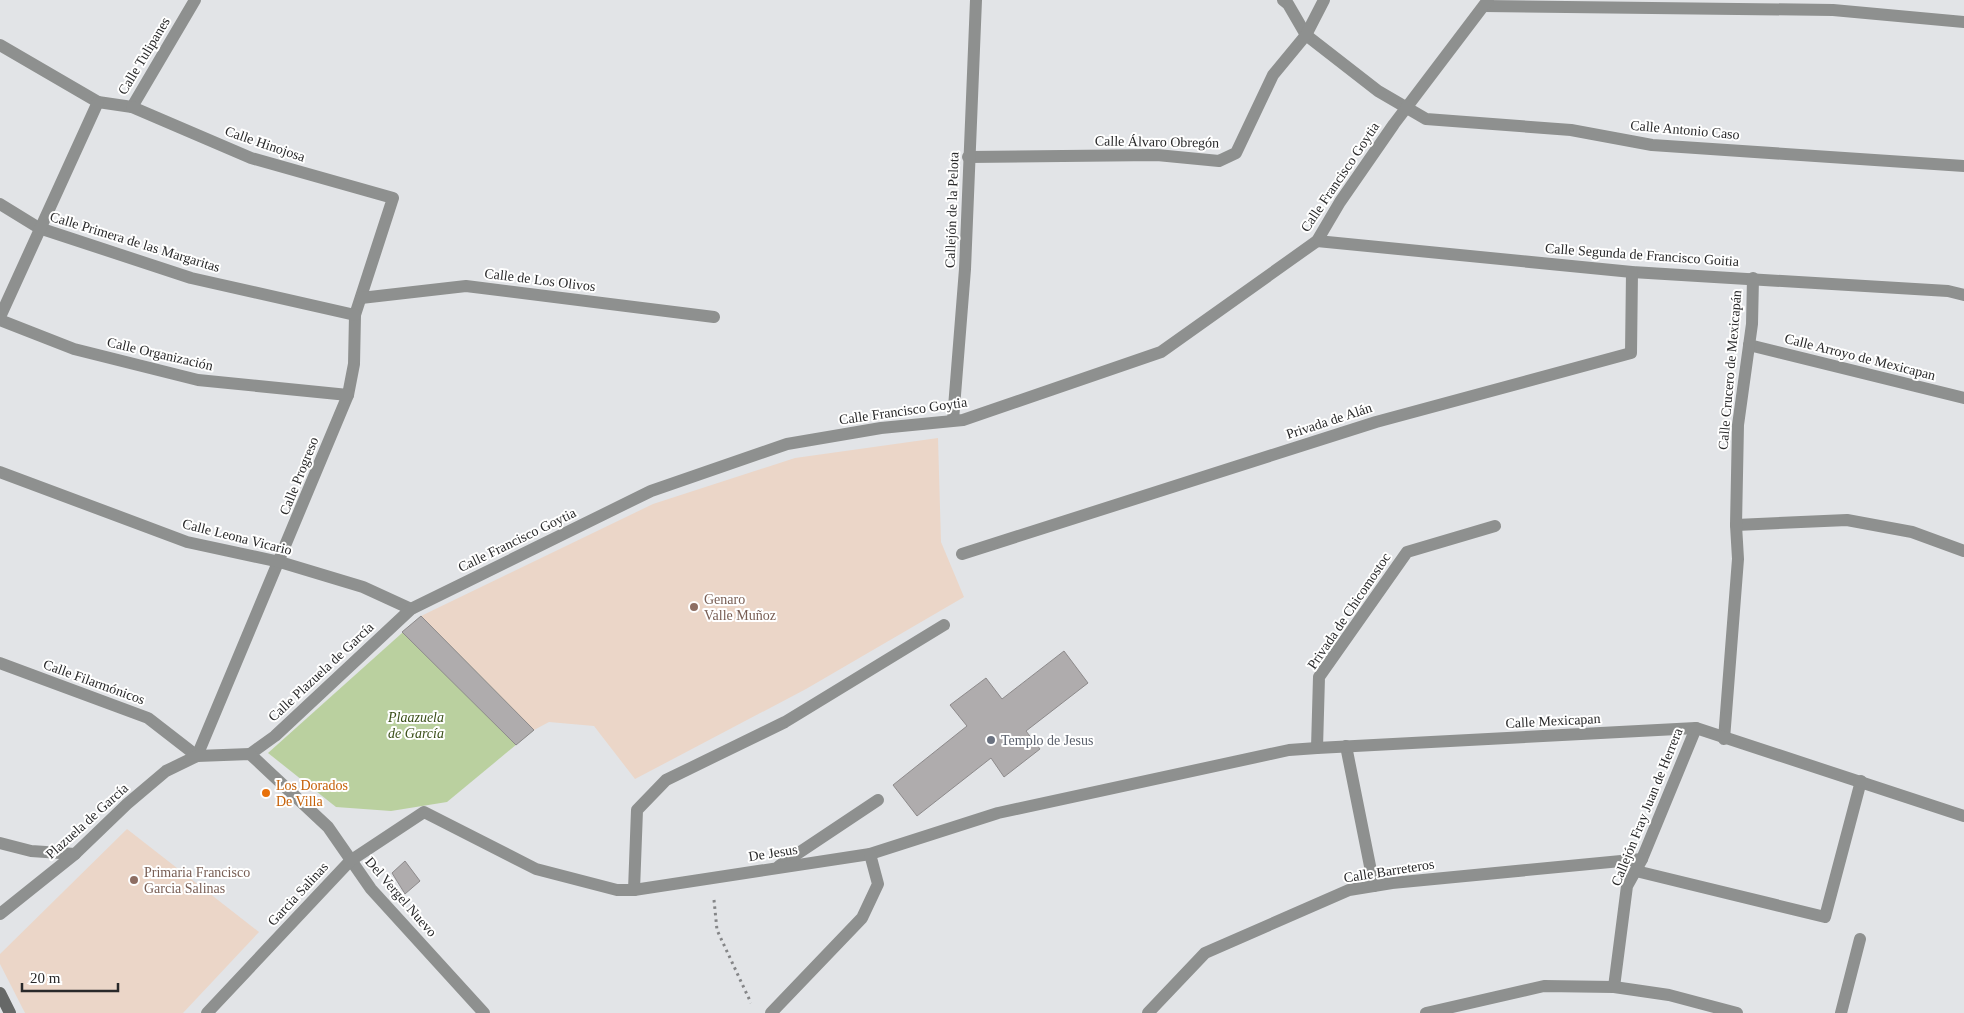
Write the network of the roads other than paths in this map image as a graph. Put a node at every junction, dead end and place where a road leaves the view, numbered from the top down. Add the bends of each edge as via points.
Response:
1 (976, 0) edge
2 (1283, 0) edge
3 (1324, 0) edge
4 (191, 1) edge
5 (1486, 3) edge
6 (1842, 6) edge
7 (1964, 22) edge
8 (1306, 35) junction
9 (0, 45) edge
10 (98, 102) junction
11 (132, 107) junction
12 (1408, 107) junction
13 (968, 156) junction
14 (1964, 166) edge
15 (393, 198) joint
16 (0, 204) edge
17 (39, 228) junction
18 (1317, 241) junction
19 (1632, 272) junction
20 (1753, 278) junction
21 (1964, 295) edge
22 (361, 298) junction
23 (355, 315) junction
24 (714, 317) dead end
25 (0, 319) edge
26 (1749, 345) junction
27 (348, 395) junction
28 (1964, 398) edge
29 (953, 420) junction
30 (0, 472) edge
31 (1736, 525) junction
32 (1495, 526) dead end
33 (1964, 551) edge
34 (962, 554) dead end
35 (280, 562) junction
36 (411, 609) junction
37 (944, 625) dead end
38 (0, 663) edge
39 (1696, 728) junction
40 (1724, 739) junction
41 (1346, 746) junction
42 (1317, 748) junction
43 (250, 754) junction
44 (197, 756) junction
45 (1861, 781) junction
46 (1134, 784) joint
47 (878, 800) dead end
48 (424, 812) joint
49 (1964, 816) edge
50 (0, 843) edge
51 (75, 854) junction
52 (870, 854) junction
53 (1642, 859) junction
54 (350, 861) junction
55 (779, 866) junction
56 (1636, 871) junction
57 (1374, 886) junction
58 (634, 890) junction
59 (0, 914) edge
60 (1860, 939) dead end
61 (1614, 987) junction
62 (0, 993) edge
63 (10, 1013) edge
64 (207, 1013) edge
65 (484, 1013) edge
66 (771, 1013) edge
67 (1148, 1013) edge
68 (1426, 1013) edge
69 (1737, 1013) edge
70 (1841, 1013) edge

1 - 13 street, Callejón de la Pelota
2 - 8 street
3 - 8 street, Calle Álvaro Obregón
4 - 11 street, Calle Tulipanes
5 - 6 street
5 - 12 street, Calle Francisco Goytia
6 - 7 street
8 - 12 street, Calle Antonio Caso via 1378,91
8 - 13 street, Calle Álvaro Obregón via 1273,74 1236,153 1219,161 1156,155
9 - 10 street, Calle Tulipanes
10 - 11 street, Calle Tulipanes
10 - 17 street
11 - 15 street, Calle Hinojosa via 251,158
12 - 14 street, Calle Antonio Caso via 1426,119 1570,130 1652,144
12 - 18 street, Calle Francisco Goytia via 1340,202
13 - 29 street, Callejón de la Pelota via 965,270
15 - 22 street, Calle Progreso
16 - 17 street, Calle Primera de las Margaritas
17 - 23 street, Calle Primera de las Margaritas via 191,278
17 - 25 street
18 - 19 street, Calle Segunda de Francisco Goitia
18 - 29 street, Calle Francisco Goytia via 1161,352 963,420
19 - 20 street, Calle Segunda de Francisco Goitia
19 - 34 street, Privada de Alán via 1631,353 1376,422
20 - 21 street, Calle Segunda de Francisco Goitia via 1948,291
20 - 26 street, Calle Crucero de Mexicapán
22 - 23 street, Calle Progreso
22 - 24 street, Calle de Los Olivos via 466,286
23 - 27 street, Calle Progreso via 354,364
25 - 27 street, Calle Organización via 74,349 198,380
26 - 28 street, Calle Arroyo de Mexicapan
26 - 31 street, Calle Crucero de Mexicapán via 1738,425
27 - 35 street, Calle Progreso
29 - 36 street, Calle Francisco Goytia via 787,444 751,456 651,491
30 - 35 street, Calle Leona Vicario via 187,542
31 - 33 street via 1847,520 1912,532
31 - 40 street, Calle Crucero de Mexicapán via 1738,559
32 - 42 street, Privada de Chicomostoc via 1408,552 1320,678
35 - 36 street, Calle Leona Vicario via 363,587
35 - 44 street, Calle Progreso
36 - 43 street, Calle Plazuela de García via 275,736
37 - 58 street via 785,722 666,780 637,810
38 - 44 street, Calle Filarmónicos via 148,718
39 - 40 street, Calle Mexicapan
39 - 41 street, Calle Mexicapan
39 - 53 street, Callejón Fray Juan de Herrera
40 - 45 street, Calle Mexicapan
41 - 42 street, Calle Mexicapan
41 - 57 street
42 - 46 street, Calle Mexicapan via 1289,750
43 - 44 street
43 - 54 street, Del Vergel Nuevo via 328,828
44 - 51 street, Plazuela de García via 166,771
45 - 49 street, Calle Mexicapan
45 - 56 street via 1826,917
46 - 52 street, De Jesus via 998,814
47 - 55 street
48 - 54 street, Garcia Salinas
48 - 58 street, De Jesus via 536,869 617,890
50 - 51 street via 31,851
51 - 59 street, Plazuela de García
52 - 55 street, De Jesus
52 - 66 street via 878,884 862,918
53 - 56 street, Callejón Fray Juan de Herrera
53 - 57 street, Calle Barreteros
54 - 64 street, Garcia Salinas
54 - 65 street, Del Vergel Nuevo via 371,889
55 - 58 street, De Jesus
56 - 61 street, Callejón Fray Juan de Herrera via 1627,886
57 - 67 street, Calle Barreteros via 1349,890 1205,953
60 - 70 street
61 - 68 street via 1544,986
61 - 69 street via 1668,994
62 - 63 street

